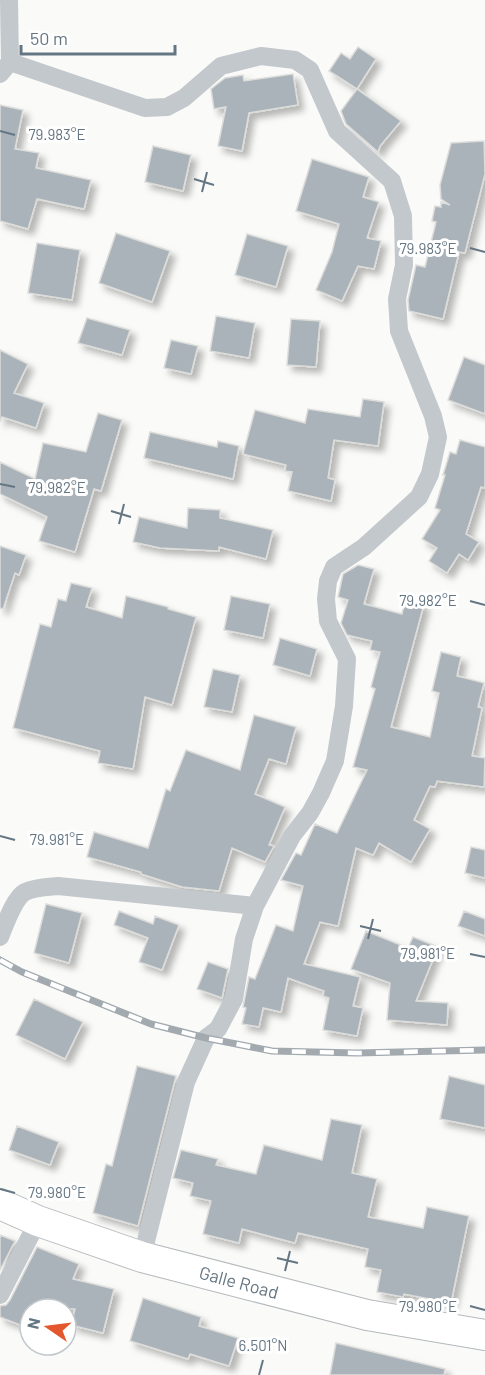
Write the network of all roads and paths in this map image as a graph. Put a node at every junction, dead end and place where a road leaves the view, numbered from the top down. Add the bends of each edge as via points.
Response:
1 (9, 0) edge
2 (5, 68) edge
3 (255, 906) junction
4 (0, 937) edge
5 (0, 1204) edge
6 (38, 1221) junction
7 (142, 1257) junction
8 (0, 1295) edge
9 (485, 1335) edge

1 - 2 street
2 - 3 street via 145,108 167,107 184,98 221,66 261,56 295,60 310,70 337,131 392,181 403,216 404,265 397,298 399,331 438,437 430,474 419,497 364,547 334,567 328,581 328,621 347,659 335,761 321,794 292,836
3 - 4 street via 58,886 38,888 23,893
3 - 7 street via 244,939 234,999 218,1029 206,1038 186,1083
5 - 6 highway, Galle Road
6 - 7 highway, Galle Road
6 - 8 street
7 - 9 highway, Galle Road via 367,1315

